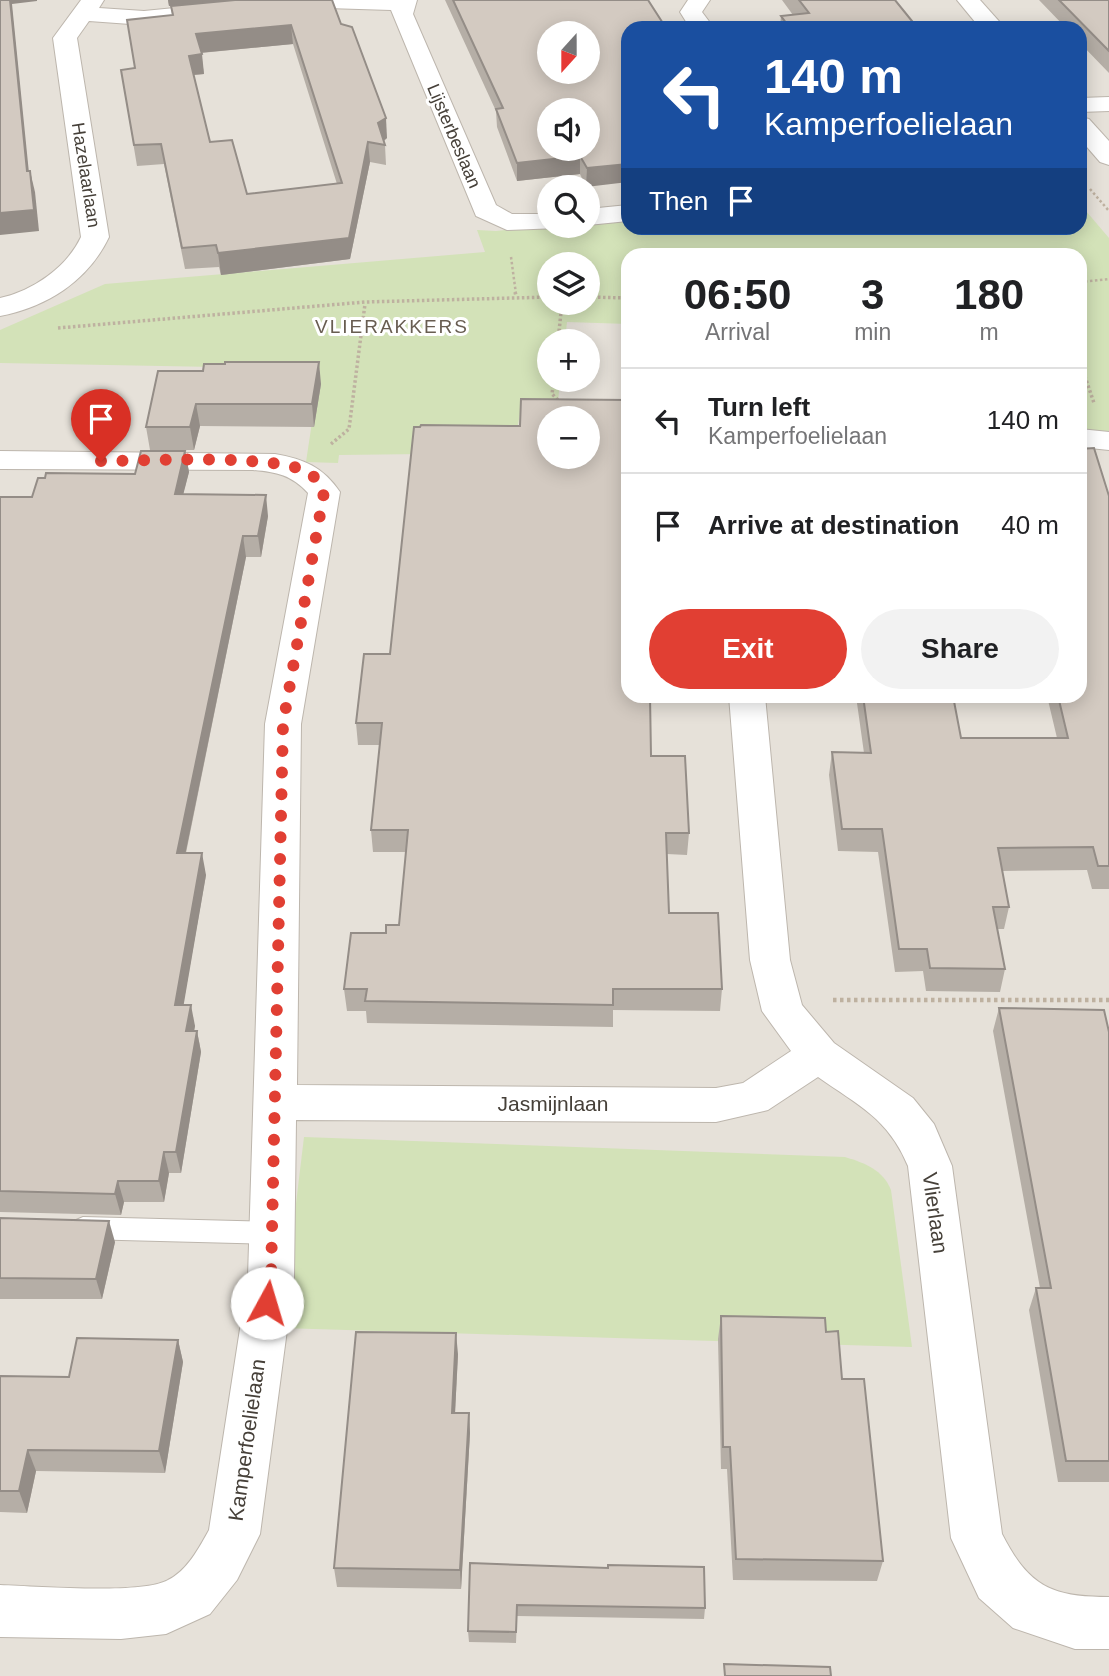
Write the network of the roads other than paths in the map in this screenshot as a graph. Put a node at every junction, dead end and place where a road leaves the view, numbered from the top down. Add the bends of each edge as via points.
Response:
1 (699, 0) edge
2 (968, 0) edge
3 (404, 2) edge
4 (89, 7) edge
5 (262, 7) edge
6 (223, 11) edge
7 (697, 21) edge
8 (987, 21) edge
9 (1109, 104) edge
10 (1087, 105) edge
11 (1087, 132) edge
12 (1109, 157) edge
13 (621, 214) edge
14 (600, 216) edge
15 (537, 222) edge
16 (0, 307) edge
17 (1087, 439) edge
18 (1109, 441) edge
19 (0, 460) edge
20 (748, 703) edge
21 (819, 1055) junction
22 (273, 1102) junction
23 (54, 1227) edge
24 (271, 1233) junction
25 (0, 1611) edge
26 (1109, 1623) edge

1 - 7 street via 691,12
2 - 8 street
3 - 5 street via 327,1
3 - 15 street, Lijsterbeslaan via 402,14 485,210 507,222
4 - 6 street via 144,18
4 - 16 street, Hazelaarlaan via 65,38 95,237 84,258 65,275 32,296
9 - 10 street
11 - 12 street
13 - 14 street
17 - 18 street
19 - 22 street, Kamperfoelielaan via 286,464 311,474 324,492 283,724
20 - 21 street, Vlierlaan via 771,960 783,1011
21 - 22 street, Jasmijnlaan via 753,1098 716,1105
21 - 26 street, Vlierlaan via 898,1110 918,1137 930,1166 977,1538 998,1580 1032,1610 1075,1623
22 - 24 street, Kamperfoelielaan
23 - 24 lane
24 - 25 street, Kamperfoelielaan via 271,1277 234,1534 215,1572 182,1602 142,1613

